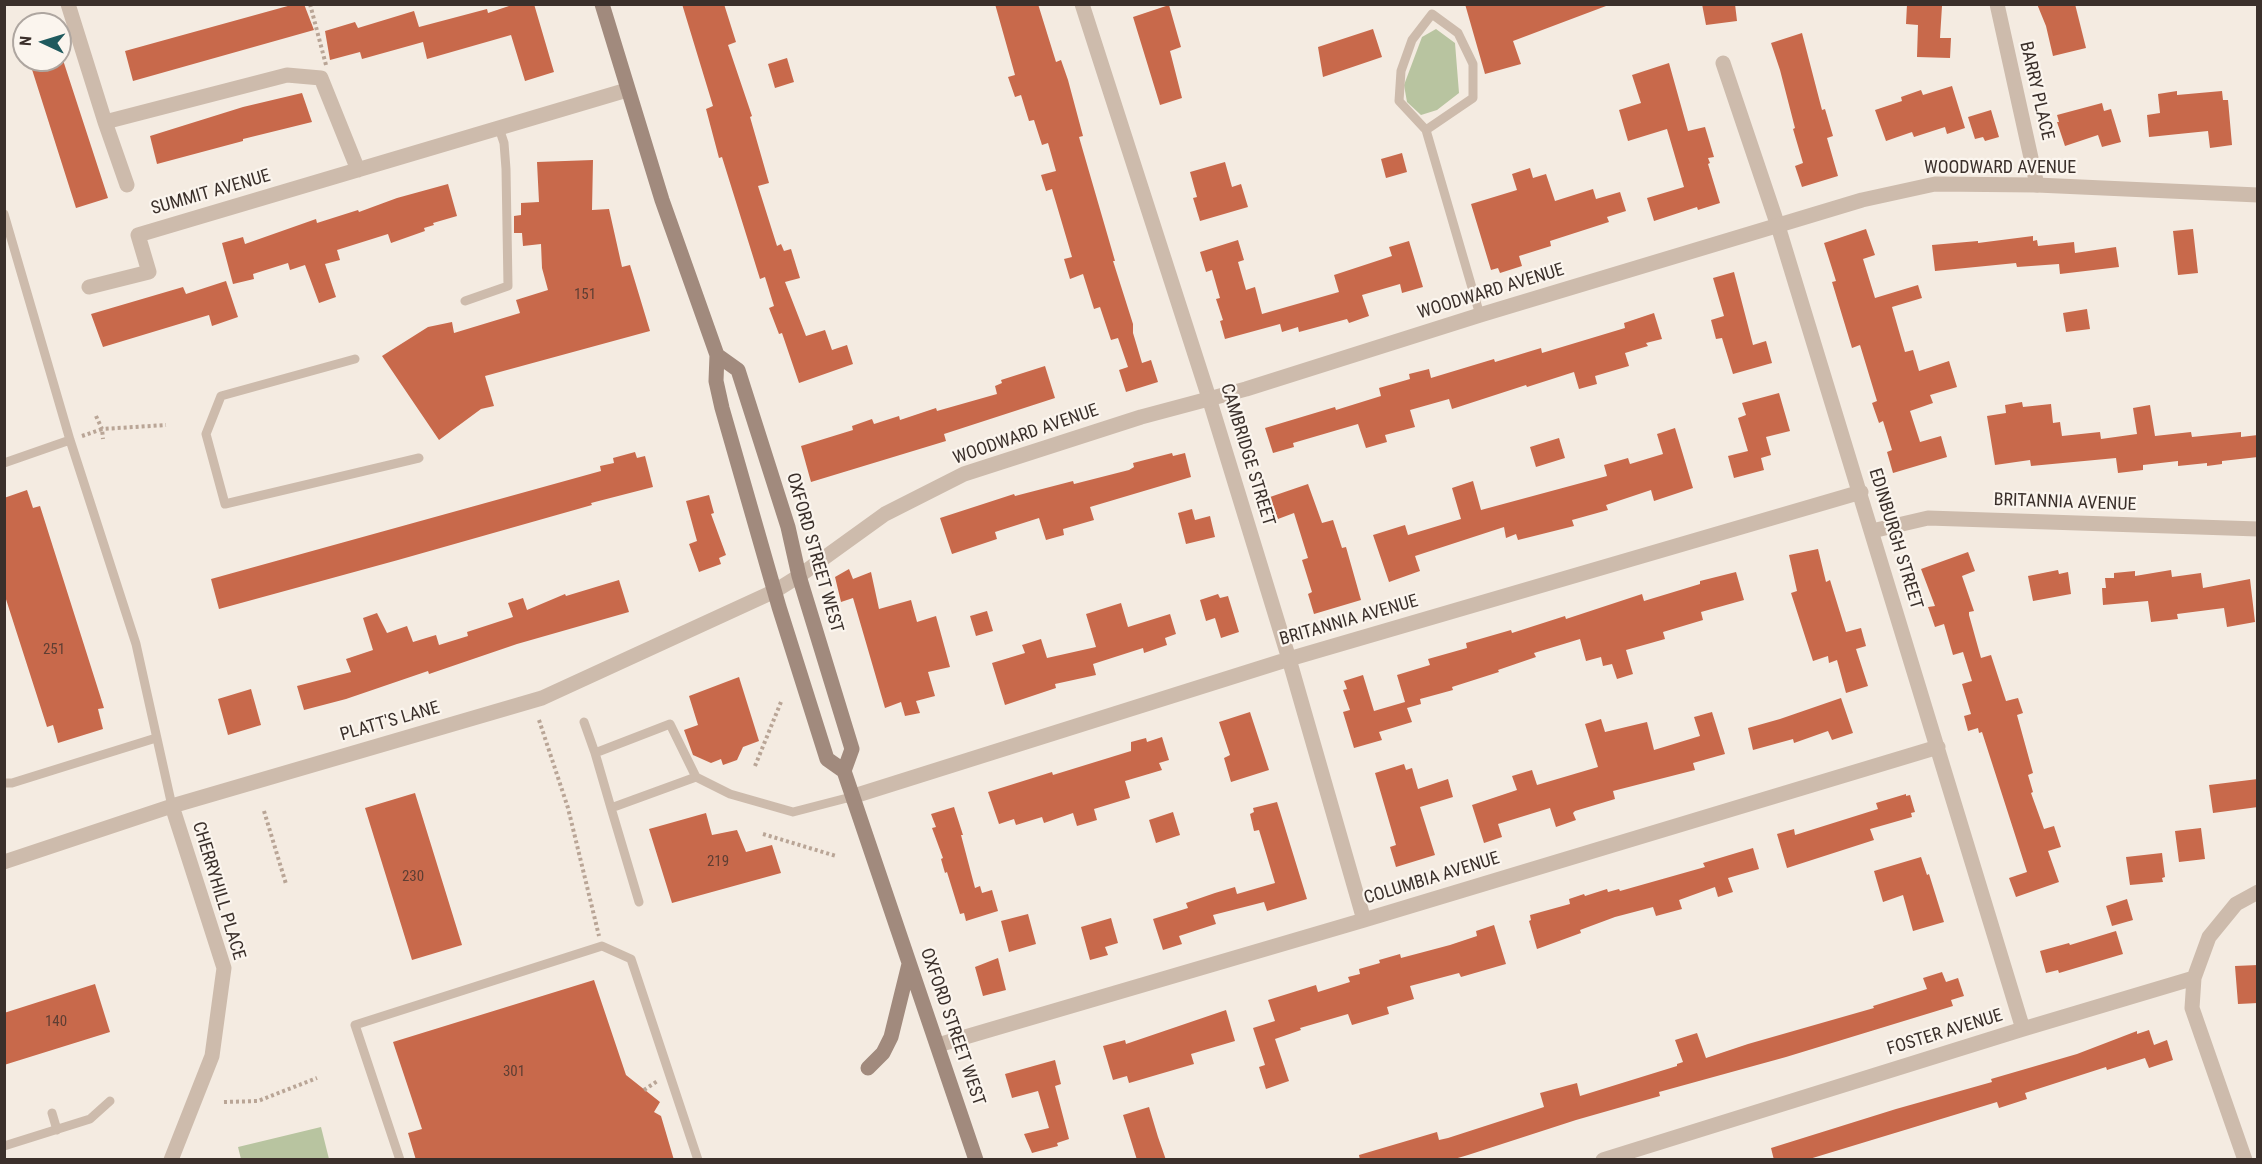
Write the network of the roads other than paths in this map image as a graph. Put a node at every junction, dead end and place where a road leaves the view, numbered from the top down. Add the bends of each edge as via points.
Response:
1 (68, 4) edge
2 (602, 4) edge
3 (1082, 4) edge
4 (1997, 4) edge
5 (1724, 63) dead end
6 (627, 90) junction
7 (105, 122) junction
8 (499, 128) junction
9 (1426, 130) junction
10 (358, 170) junction
11 (127, 185) dead end
12 (2037, 185) junction
13 (2258, 195) edge
14 (4, 214) edge
15 (1778, 226) junction
16 (89, 287) dead end
17 (465, 301) dead end
18 (1480, 315) junction
19 (717, 355) junction
20 (356, 359) dead end
21 (1209, 398) junction
22 (70, 440) junction
23 (419, 458) dead end
24 (4, 463) edge
25 (1861, 492) junction
26 (2258, 529) edge
27 (1872, 531) junction
28 (799, 576) junction
29 (776, 591) junction
30 (1288, 659) junction
31 (584, 723) dead end
32 (156, 738) junction
33 (1938, 747) junction
34 (595, 753) junction
35 (844, 771) junction
36 (696, 777) junction
37 (4, 783) edge
38 (851, 797) junction
39 (172, 806) junction
40 (611, 808) junction
41 (4, 862) edge
42 (2258, 892) edge
43 (639, 902) dead end
44 (1364, 920) junction
45 (909, 964) junction
46 (2194, 978) junction
47 (2023, 1029) junction
48 (938, 1046) junction
49 (868, 1068) dead end
50 (110, 1101) dead end
51 (52, 1113) dead end
52 (57, 1130) junction
53 (4, 1146) edge
54 (171, 1160) edge
55 (400, 1160) edge
56 (698, 1160) edge
57 (976, 1160) edge
58 (1603, 1160) edge
59 (2245, 1160) edge

1 - 7 street, SUMMIT AVENUE
2 - 6 main road, OXFORD STREET WEST
3 - 21 street, CAMBRIDGE STREET
4 - 12 street, BARRY PLACE
5 - 15 street, EDINBURGH STREET
6 - 8 street, SUMMIT AVENUE
6 - 19 main road, OXFORD STREET WEST
7 - 10 street via 287,75 321,78
7 - 11 street, SUMMIT AVENUE
8 - 10 street, SUMMIT AVENUE
8 - 17 lane via 505,151 508,286
9 - 9 lane via 1399,101 1401,71 1412,40 1432,14 1458,33 1463,43 1473,64 1473,98
9 - 18 lane
10 - 16 street, SUMMIT AVENUE via 138,235 149,272
12 - 13 street, WOODWARD AVENUE
12 - 15 street, WOODWARD AVENUE via 1935,184 1862,200
14 - 22 lane
15 - 18 street, WOODWARD AVENUE
15 - 25 street, EDINBURGH STREET
18 - 21 street, WOODWARD AVENUE
19 - 28 main road, OXFORD STREET WEST via 738,370 788,527
19 - 29 main road, OXFORD STREET WEST via 716,381 722,408
20 - 23 lane via 221,396 206,434 225,504
21 - 28 street, WOODWARD AVENUE via 964,474 885,514
21 - 30 street, CAMBRIDGE STREET
22 - 24 lane
22 - 32 lane via 136,644
25 - 27 street, EDINBURGH STREET
25 - 30 street, BRITANNIA AVENUE
26 - 27 street, BRITANNIA AVENUE via 1928,518
27 - 33 street, EDINBURGH STREET
28 - 29 street, WOODWARD AVENUE
28 - 35 main road, OXFORD STREET WEST via 852,749
29 - 35 main road, OXFORD STREET WEST via 827,759
29 - 39 street, PLATT'S LANE via 542,698
30 - 38 street, BRITANNIA AVENUE
30 - 44 street, CAMBRIDGE STREET
31 - 34 lane
32 - 37 lane
32 - 39 lane
33 - 44 street, COLUMBIA AVENUE
33 - 47 street, EDINBURGH STREET
34 - 36 lane via 670,724
34 - 40 lane
35 - 38 main road, OXFORD STREET WEST
36 - 38 lane via 730,794 793,812
36 - 40 lane
38 - 45 main road, OXFORD STREET WEST
39 - 41 street, PLATT'S LANE
39 - 54 street, CHERRYHILL PLACE via 224,968 212,1056
40 - 43 lane
42 - 46 street via 2236,904 2209,937
44 - 48 street, COLUMBIA AVENUE
45 - 48 main road, OXFORD STREET WEST
45 - 49 main road via 891,1037 883,1053
46 - 47 street, FOSTER AVENUE
46 - 59 street via 2192,1008
47 - 58 street, FOSTER AVENUE
48 - 57 main road, OXFORD STREET WEST
50 - 52 lane via 90,1119
51 - 52 lane
52 - 53 lane
55 - 56 lane via 355,1025 602,946 631,959

